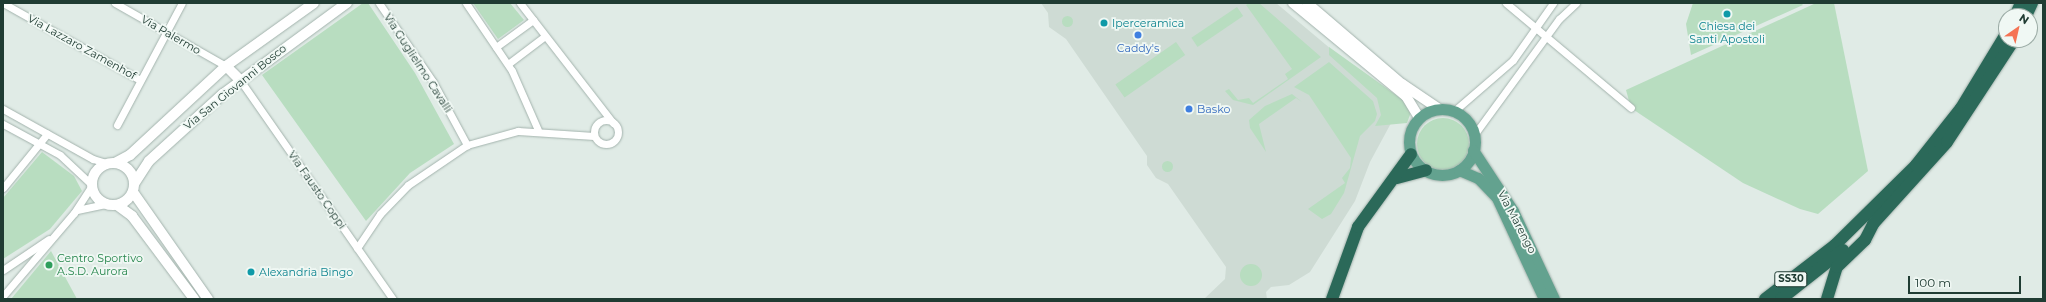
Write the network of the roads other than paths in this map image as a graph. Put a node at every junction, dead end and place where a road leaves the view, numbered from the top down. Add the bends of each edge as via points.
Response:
1 (3, 3) edge
2 (115, 3) edge
3 (182, 3) edge
4 (314, 3) edge
5 (347, 3) edge
6 (379, 3) edge
7 (466, 3) edge
8 (520, 3) edge
9 (1293, 3) edge
10 (1307, 3) edge
11 (1506, 3) edge
12 (1553, 3) edge
13 (1576, 3) edge
14 (533, 20) junction
15 (1537, 29) junction
16 (166, 32) junction
17 (545, 36) junction
18 (1546, 38) junction
19 (496, 46) junction
20 (1998, 46) edge
21 (2009, 48) edge
22 (508, 64) junction
23 (226, 66) junction
24 (140, 80) junction
25 (240, 80) junction
26 (596, 104) junction
27 (1631, 108) dead end
28 (3, 109) edge
29 (1439, 110) junction
30 (1453, 112) junction
31 (1419, 118) junction
32 (3, 124) edge
33 (613, 124) junction
34 (117, 125) dead end
35 (596, 125) junction
36 (538, 130) junction
37 (47, 134) junction
38 (1474, 135) junction
39 (594, 136) junction
40 (40, 143) junction
41 (467, 145) junction
42 (1474, 150) junction
43 (1412, 154) junction
44 (111, 163) junction
45 (1426, 170) junction
46 (1458, 170) junction
47 (1397, 178) junction
48 (92, 185) junction
49 (3, 188) edge
50 (133, 188) junction
51 (105, 204) junction
52 (117, 205) junction
53 (74, 213) junction
54 (1869, 221) junction
55 (56, 234) junction
56 (357, 248) junction
57 (1840, 252) junction
58 (1820, 263) junction
59 (3, 270) edge
60 (3, 296) edge
61 (194, 299) edge
62 (208, 299) edge
63 (393, 299) edge
64 (1332, 299) edge
65 (1544, 299) edge
66 (1554, 299) edge
67 (1765, 299) edge
68 (1781, 299) edge
69 (1827, 299) edge

1 - 24 street, Via Lazzaro Zamenhof
2 - 16 street, Via Palermo
3 - 16 street
4 - 23 main road, Via San Giovanni Bosco
5 - 25 main road, Via San Giovanni Bosco
6 - 41 street, Via Guglielmo Cavalli via 433,82
7 - 19 street
8 - 14 street
9 - 31 main road via 1406,96
10 - 29 main road via 1416,95
11 - 15 street
12 - 15 street
13 - 18 street
14 - 17 street
14 - 19 street
15 - 18 street
15 - 30 street via 1511,62
16 - 23 street, Via Palermo
16 - 24 street
17 - 22 street
17 - 26 street
18 - 27 street
18 - 38 street
19 - 22 street
20 - 54 highway via 1939,137
21 - 54 highway via 1947,142
22 - 36 street via 526,94
23 - 25 main road
23 - 44 main road, Via San Giovanni Bosco via 130,155
24 - 34 street
25 - 50 main road, Via San Giovanni Bosco via 149,161
25 - 56 street, Via Fausto Coppi
26 - 33 street
26 - 35 street
28 - 37 street
29 - 30 main road
29 - 31 main road
30 - 38 main road via 1465,119
31 - 43 main road via 1410,136
32 - 40 street
33 - 35 street via 604,121
33 - 39 street via 617,133 613,142 602,144
35 - 39 street
36 - 39 street
36 - 41 street via 498,135
37 - 40 street
37 - 44 street
38 - 42 main road
40 - 48 street via 68,160
40 - 49 street
41 - 56 street via 408,185 380,214
42 - 46 main road
42 - 66 main road, Via Marengo via 1514,211
43 - 45 main road
43 - 47 highway
44 - 48 main road via 96,171
44 - 50 main road via 130,171
45 - 46 main road via 1443,175
45 - 47 highway
46 - 65 main road, Via Marengo via 1478,178 1497,198
47 - 64 highway via 1358,227
48 - 51 main road via 95,196
48 - 53 street
50 - 52 main road
50 - 62 main road
51 - 52 main road
51 - 53 street via 85,206
52 - 61 main road via 132,216
53 - 55 street
54 - 57 highway, SS30
54 - 57 highway via 1865,240
55 - 59 street
55 - 60 street
56 - 63 street, Via Fausto Coppi
57 - 58 highway, SS30
57 - 69 highway
58 - 67 highway, SS30
58 - 68 highway, SS30

